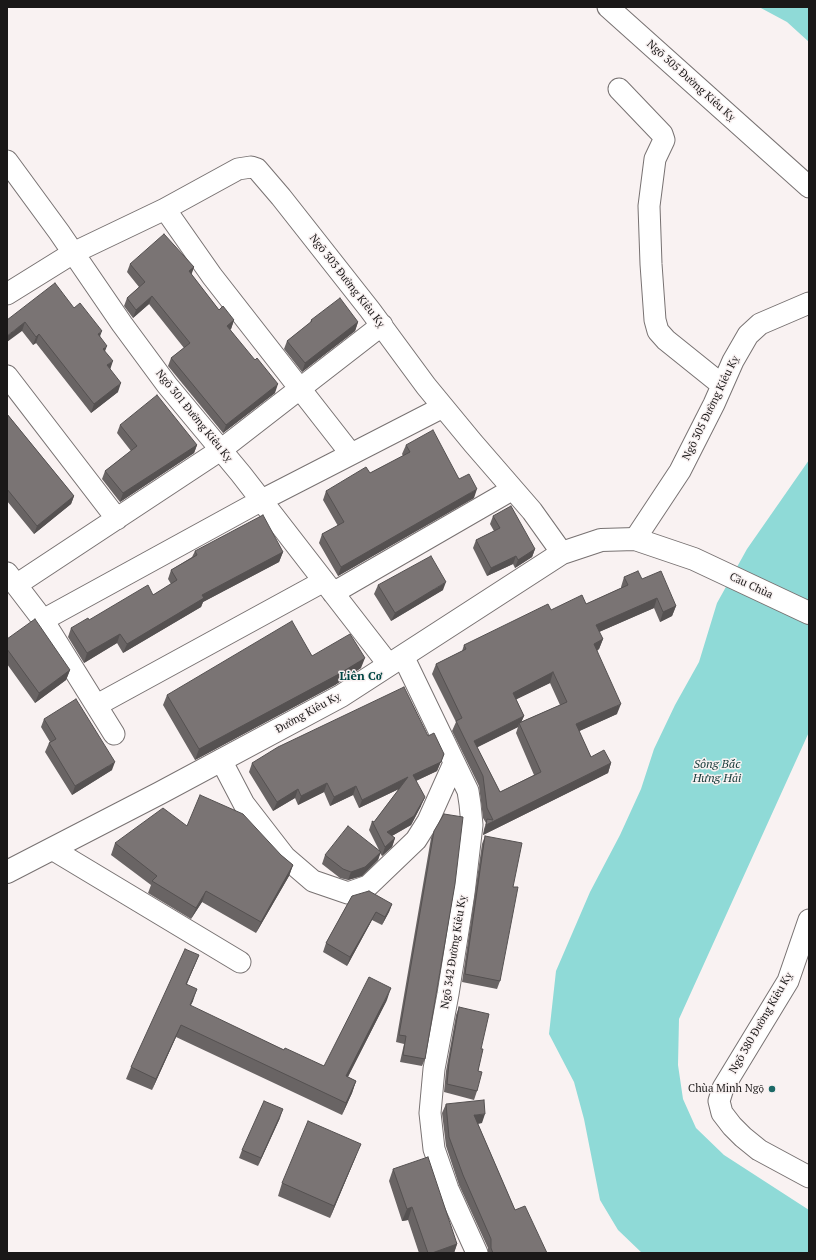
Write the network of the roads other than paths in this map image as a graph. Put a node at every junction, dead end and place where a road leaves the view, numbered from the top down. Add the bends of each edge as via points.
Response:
1 (608, 7) edge
2 (620, 89) dead end
3 (7, 161) edge
4 (809, 187) edge
5 (165, 209) junction
6 (73, 253) junction
7 (7, 294) edge
8 (809, 303) edge
9 (382, 325) junction
10 (7, 376) edge
11 (722, 385) junction
12 (300, 388) junction
13 (443, 407) junction
14 (222, 449) junction
15 (351, 454) junction
16 (513, 489) junction
17 (262, 500) junction
18 (116, 519) junction
19 (635, 539) junction
20 (562, 553) junction
21 (694, 559) joint
22 (12, 579) edge
23 (329, 587) junction
24 (809, 614) edge
25 (43, 620) junction
26 (396, 660) junction
27 (97, 705) junction
28 (114, 734) dead end
29 (221, 760) junction
30 (454, 763) junction
31 (52, 849) junction
32 (7, 872) edge
33 (809, 920) edge
34 (240, 962) dead end
35 (809, 1177) edge
36 (477, 1253) edge

1 - 4 street, Ngõ 305 Đường Kiêu Kỵ
2 - 11 street via 662,134 664,140 655,160 649,206 655,320 658,331
3 - 6 street, Ngõ 301 Đường Kiêu Kỵ
5 - 6 street, Ngõ 303 Đường Kiêu Kỵ
5 - 9 street, Ngõ 303 Đường Kiêu Kỵ via 224,168 257,169
5 - 12 street via 212,276
6 - 7 street, Ngõ 303 Đường Kiêu Kỵ
6 - 14 street, Ngõ 301 Đường Kiêu Kỵ via 167,384
8 - 11 street, Ngõ 305 Đường Kiêu Kỵ via 760,324 748,336
9 - 12 street
9 - 13 street, Ngõ 303 Đường Kiêu Kỵ
10 - 18 street
11 - 19 street, Ngõ 305 Đường Kiêu Kỵ via 680,471
12 - 14 street
12 - 15 street
13 - 15 street
13 - 16 street, Ngõ 303 Đường Kiêu Kỵ
14 - 17 street, Ngõ 301 Đường Kiêu Kỵ
14 - 18 street
15 - 17 street
16 - 20 street, Ngõ 303 Đường Kiêu Kỵ
16 - 23 street
17 - 23 street, Ngõ 301 Đường Kiêu Kỵ
17 - 25 street
18 - 22 street
19 - 20 main road, Đường Kiêu Kỵ via 601,540
19 - 21 main road, Đường Kiêu Kỵ
20 - 26 main road, Đường Kiêu Kỵ
21 - 24 main road, Cầu Chùa
22 - 25 street
23 - 26 street, Ngõ 301 Đường Kiêu Kỵ
23 - 27 street
25 - 27 street
26 - 29 main road, Đường Kiêu Kỵ via 341,696
26 - 30 street, Ngõ 342 Đường Kiêu Kỵ
27 - 28 street
29 - 30 street via 244,804 286,857 314,881 348,894 368,886 416,840 428,821
29 - 31 main road, Đường Kiêu Kỵ
30 - 36 street, Ngõ 342 Đường Kiêu Kỵ via 468,791 472,825 458,932 434,1069 430,1113 434,1149 445,1183
31 - 32 main road, Đường Kiêu Kỵ
31 - 34 street
33 - 35 street, Ngõ 380 Đường Kiêu Kỵ via 788,981 723,1088 719,1101 722,1113 743,1137 759,1150

